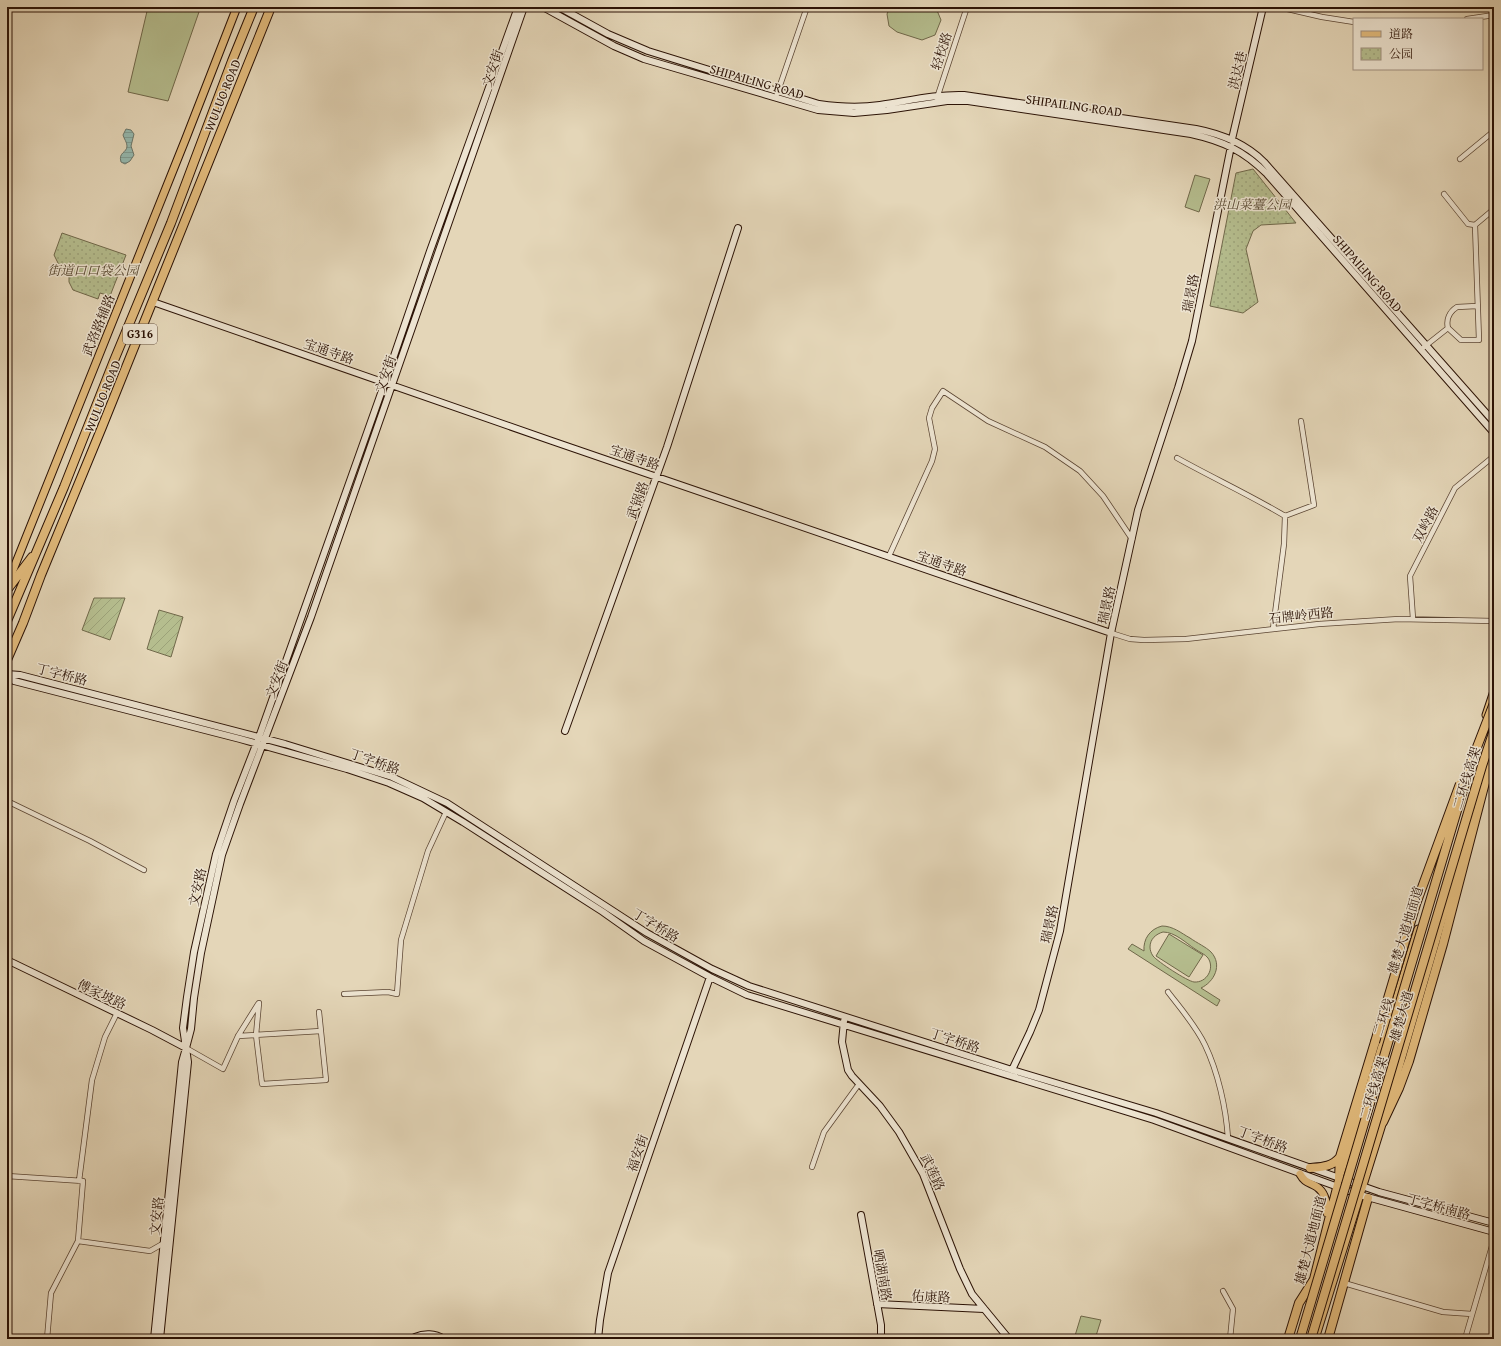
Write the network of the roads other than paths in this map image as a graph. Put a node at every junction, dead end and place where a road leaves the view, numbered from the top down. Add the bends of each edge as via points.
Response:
1 (237, 7) edge
2 (254, 7) edge
3 (271, 7) edge
4 (518, 7) edge
5 (524, 7) edge
6 (543, 7) edge
7 (559, 7) edge
8 (806, 7) edge
9 (967, 7) edge
10 (1263, 7) edge
11 (1279, 7) edge
12 (1494, 16) edge
13 (1477, 18) edge
14 (1353, 22) edge
15 (777, 95) junction
16 (937, 99) junction
17 (1494, 131) edge
18 (1232, 139) junction
19 (1231, 146) junction
20 (1460, 158) dead end
21 (1444, 194) dead end
22 (1494, 209) edge
23 (1475, 225) junction
24 (738, 228) dead end
25 (153, 302) junction
26 (1477, 306) junction
27 (1448, 328) junction
28 (1424, 348) junction
29 (385, 382) junction
30 (392, 384) junction
31 (1301, 420) dead end
32 (1494, 422) edge
33 (1494, 433) edge
34 (1494, 456) edge
35 (1177, 458) dead end
36 (657, 476) junction
37 (1285, 516) junction
38 (1132, 539) junction
39 (40, 545) junction
40 (889, 556) junction
41 (7, 585) edge
42 (7, 590) edge
43 (1413, 619) junction
44 (7, 621) edge
45 (1494, 621) edge
46 (1273, 629) junction
47 (1111, 633) junction
48 (7, 660) edge
49 (7, 674) edge
50 (7, 677) edge
51 (1494, 691) edge
52 (1494, 703) edge
53 (1494, 730) edge
54 (565, 731) dead end
55 (258, 737) junction
56 (265, 739) junction
57 (256, 744) junction
58 (263, 746) junction
59 (1494, 747) edge
60 (1472, 760) junction
61 (7, 800) edge
62 (446, 812) junction
63 (144, 870) dead end
64 (7, 960) edge
65 (710, 977) junction
66 (1168, 992) dead end
67 (344, 994) dead end
68 (319, 1012) dead end
69 (117, 1013) junction
70 (845, 1016) junction
71 (843, 1024) junction
72 (321, 1031) junction
73 (256, 1035) junction
74 (238, 1036) junction
75 (186, 1048) junction
76 (1012, 1070) junction
77 (859, 1084) junction
78 (1383, 1122) junction
79 (1228, 1138) junction
80 (1340, 1157) junction
81 (812, 1167) dead end
82 (1310, 1168) junction
83 (1300, 1174) junction
84 (7, 1176) edge
85 (1339, 1178) junction
86 (79, 1181) junction
87 (1362, 1186) junction
88 (1336, 1188) junction
89 (1360, 1195) junction
90 (1368, 1198) junction
91 (861, 1215) dead end
92 (1328, 1218) junction
93 (1494, 1224) edge
94 (1494, 1232) edge
95 (78, 1241) junction
96 (164, 1243) junction
97 (1492, 1246) dead end
98 (1313, 1281) junction
99 (1344, 1283) junction
100 (1224, 1291) dead end
101 (877, 1304) junction
102 (984, 1309) junction
103 (1472, 1314) junction
104 (415, 1337) dead end
105 (46, 1339) edge
106 (154, 1339) edge
107 (160, 1339) edge
108 (444, 1339) edge
109 (598, 1339) edge
110 (881, 1339) edge
111 (1009, 1339) edge
112 (1230, 1339) edge
113 (1288, 1339) edge
114 (1296, 1339) edge
115 (1300, 1339) edge
116 (1311, 1339) edge
117 (1315, 1339) edge
118 (1328, 1339) edge
119 (1466, 1339) edge

1 - 41 main road, 武珞路辅路 via 184,146
2 - 39 highway, WULUO ROAD / G316 via 171,222
3 - 25 highway, WULUO ROAD / G316
4 - 29 main road, 文安街
5 - 30 main road, 文安街
6 - 15 main road, SHIPAILING ROAD via 614,46 644,59
7 - 15 main road, SHIPAILING ROAD via 608,34
8 - 15 street
9 - 16 street, 轻校路
10 - 18 main road, 洪达巷
11 - 14 street
12 - 13 street
15 - 16 main road, SHIPAILING ROAD via 818,110 841,113 872,112
16 - 18 main road, SHIPAILING ROAD via 956,94 972,96 1208,131
16 - 19 main road, SHIPAILING ROAD via 968,101 1191,134
17 - 20 street
18 - 28 main road, SHIPAILING ROAD via 1264,162
19 - 28 main road, SHIPAILING ROAD via 1249,157 1267,174
19 - 38 main road, 瑞景路 via 1192,342 1138,510
21 - 23 street via 1468,224
22 - 23 street
23 - 26 street
24 - 36 main road, 武锅路
25 - 29 main road, 宝通寺路
25 - 48 highway, WULUO ROAD / G316
26 - 27 street via 1454,309 1448,319
26 - 27 street via 1479,340 1461,340
27 - 28 street
28 - 32 main road, SHIPAILING ROAD
28 - 33 main road, SHIPAILING ROAD
29 - 30 main road, 宝通寺路
29 - 55 main road, 文安街
30 - 36 main road, 宝通寺路
30 - 56 main road, 文安街 via 311,617
31 - 37 street via 1314,505
34 - 43 street, 双岭路 via 1455,488 1410,576
35 - 37 street
36 - 40 main road, 宝通寺路
36 - 54 main road, 武锅路
37 - 46 street
38 - 40 street via 1103,496 1080,471 1045,447 988,421 943,391 929,418 935,449 932,461
38 - 47 main road, 瑞景路
39 - 42 highway
39 - 44 highway, WULUO ROAD / G316
40 - 47 main road, 宝通寺路
43 - 45 street, 石牌岭西路
43 - 46 street, 石牌岭西路
46 - 47 street, 石牌岭西路 via 1186,639 1130,639
47 - 76 main road, 瑞景路 via 1060,931 1039,1010
49 - 55 main road, 丁字桥路 via 20,675
50 - 57 main road, 丁字桥路
51 - 85 main road, 雄楚大道地面道
52 - 60 highway, 二环线, bridge
53 - 116 highway, 二环线高架, bridge
55 - 56 main road, 丁字桥路
55 - 57 main road, 文安路
56 - 58 main road, 文安街
56 - 70 main road, 丁字桥路 via 392,777 425,792 448,803 676,950 749,986
57 - 58 main road, 丁字桥路
57 - 75 main road, 文安路 via 216,854 194,952 187,997 183,1028
58 - 62 main road, 丁字桥路 via 390,783
58 - 75 main road, 文安路 via 222,856 200,953 191,1029
59 - 78 main road, 雄楚大道
59 - 78 highway via 1445,937 1409,1060
60 - 80 highway, bridge via 1461,781 1416,904
60 - 115 highway, 二环线, bridge
61 - 63 street
62 - 65 main road, 丁字桥路 via 571,891 644,941
62 - 67 street via 428,851 401,940 397,994
64 - 69 main road, 傅家坡路
65 - 71 main road, 丁字桥路 via 747,995
65 - 109 main road, 福安街 via 608,1273
66 - 79 street via 1205,1046 1227,1119
68 - 72 street
69 - 75 main road, 傅家坡路
69 - 86 street via 105,1037 92,1080
70 - 71 main road, 武莲路
70 - 76 main road, 丁字桥路
71 - 77 main road, 武莲路 via 842,1042 848,1070
71 - 83 main road, 丁字桥路 via 1154,1120
72 - 73 street
72 - 73 street via 326,1080 262,1084
73 - 74 street
73 - 74 street via 259,1003
74 - 75 street via 223,1069
75 - 96 main road, 文安路 via 182,1062
75 - 107 main road, 文安路 via 188,1062
76 - 79 main road, 丁字桥路 via 1156,1113
77 - 81 street via 824,1132
77 - 102 main road, 武莲路 via 880,1106 920,1167 962,1274 972,1294
78 - 87 main road, 雄楚大道
79 - 82 main road, 丁字桥路
80 - 82 highway via 1335,1163 1327,1166
80 - 85 highway
82 - 85 main road, 丁字桥路
83 - 88 main road, 丁字桥路
83 - 92 main road via 1303,1180 1323,1193
84 - 86 street
85 - 87 main road, 丁字桥南路
85 - 88 main road, 雄楚大道地面道
86 - 95 street via 83,1181
87 - 89 main road, 雄楚大道
87 - 93 main road, 丁字桥南路
88 - 89 main road, 丁字桥南路
88 - 92 main road, 雄楚大道地面道
89 - 90 main road, 丁字桥南路
89 - 117 main road, 雄楚大道
90 - 94 main road, 丁字桥南路
90 - 99 highway
91 - 101 main road, 晒湖南路
92 - 98 main road, 雄楚大道地面道
95 - 96 street via 150,1251
95 - 105 street via 51,1293
96 - 106 main road, 文安路
97 - 103 street
98 - 113 highway via 1299,1303
98 - 114 main road, 雄楚大道地面道
99 - 103 street via 1443,1312
99 - 118 highway
100 - 112 street via 1233,1309
101 - 102 main road, 佑康路
101 - 110 main road, 晒湖南路
102 - 111 main road, 武莲路
103 - 119 street
104 - 108 main road via 424,1334

